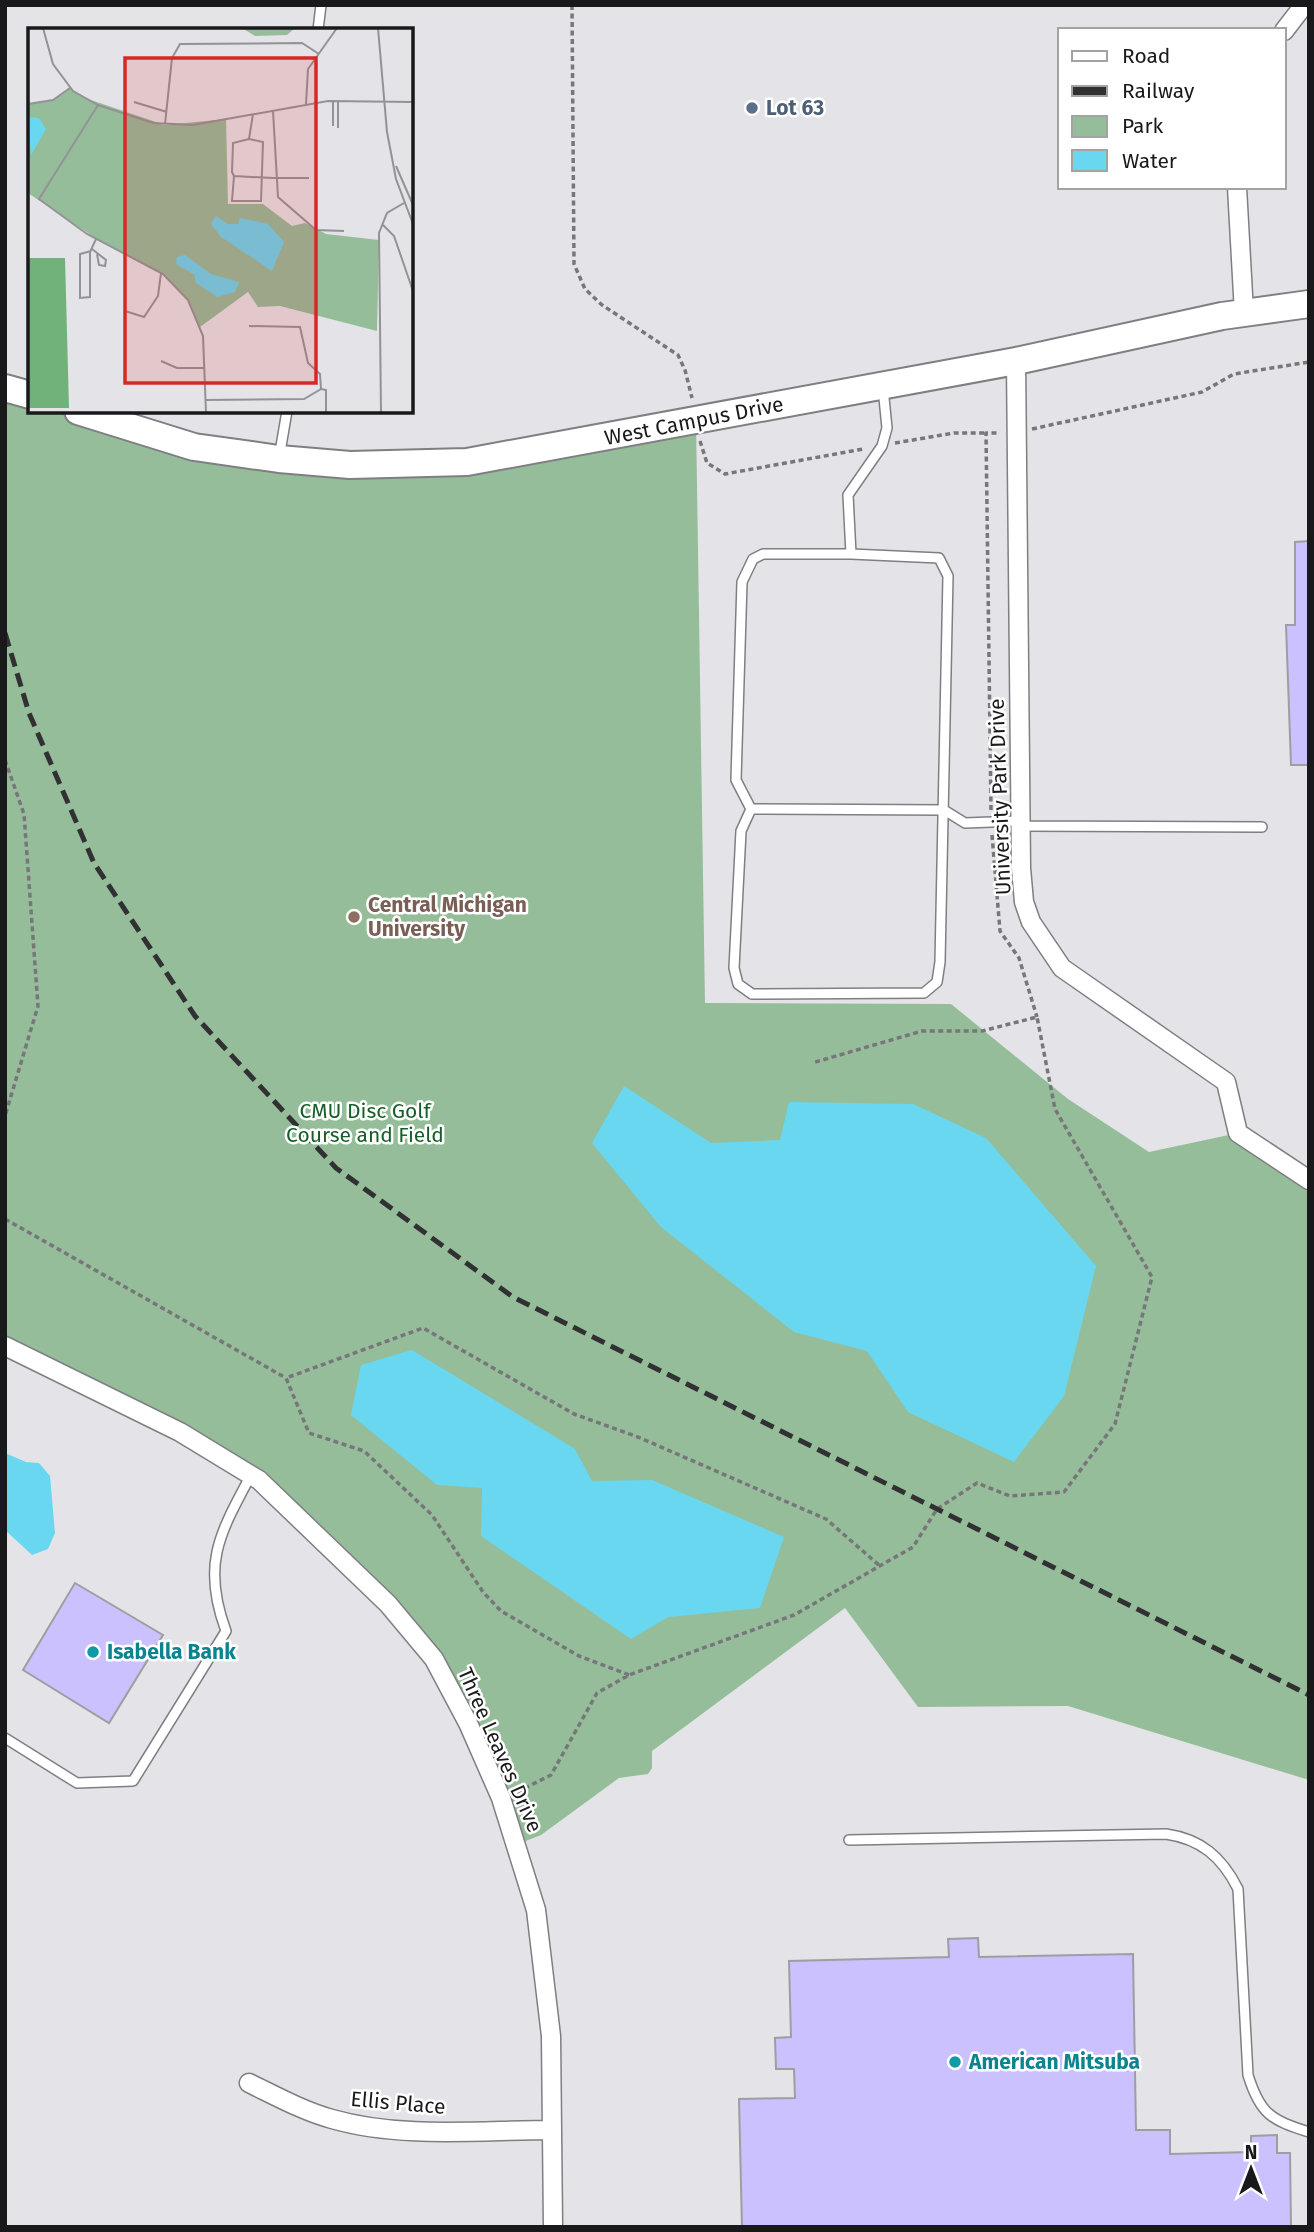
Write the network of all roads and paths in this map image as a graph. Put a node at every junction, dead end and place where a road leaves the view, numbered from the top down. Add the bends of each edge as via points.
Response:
1 (321, 5) edge
2 (572, 5) edge
3 (1304, 5) edge
4 (318, 28) edge
5 (1286, 28) edge
6 (1237, 189) edge
7 (1309, 304) edge
8 (1244, 313) junction
9 (1016, 361) junction
10 (1309, 362) edge
11 (883, 386) junction
12 (5, 387) edge
13 (28, 394) edge
14 (693, 404) dead end
15 (84, 413) edge
16 (287, 413) edge
17 (698, 433) dead end
18 (986, 433) junction
19 (1016, 433) junction
20 (882, 446) junction
21 (279, 459) junction
22 (851, 554) junction
23 (5, 760) edge
24 (751, 809) junction
25 (944, 810) junction
26 (991, 821) junction
27 (1021, 824) junction
28 (1262, 827) dead end
29 (1037, 1017) junction
30 (813, 1063) dead end
31 (5, 1116) edge
32 (1309, 1180) edge
33 (5, 1219) edge
34 (5, 1346) edge
35 (286, 1378) junction
36 (251, 1475) junction
37 (880, 1566) junction
38 (629, 1675) junction
39 (5, 1738) edge
40 (515, 1792) dead end
41 (849, 1840) dead end
42 (249, 2082) dead end
43 (552, 2130) junction
44 (1309, 2132) edge
45 (553, 2227) edge

1 - 4 lane
2 - 14 path via 574,264 585,289 602,304 678,355
3 - 5 street
6 - 8 street
7 - 8 street, West Campus Drive
8 - 9 street, West Campus Drive
9 - 11 street, West Campus Drive
9 - 19 street, University Park Drive
10 - 19 path via 1234,374 1202,392
11 - 20 lane via 887,428
11 - 21 street, West Campus Drive via 467,462 350,465
12 - 13 street
15 - 21 street, West Campus Drive via 194,447
16 - 21 lane
17 - 20 path via 707,463 725,474
18 - 19 path
18 - 20 path via 954,433
18 - 26 path
19 - 27 street, University Park Drive
20 - 22 lane via 848,495
22 - 24 lane via 762,554 753,559 743,582 736,780
22 - 25 lane via 939,558 948,576
23 - 31 path via 24,814 38,1006
24 - 25 lane
24 - 25 lane via 741,831 734,968 738,984 752,994 924,993 937,982
25 - 26 lane via 965,823
26 - 27 lane
26 - 29 path via 1000,931 1018,958
27 - 28 lane
27 - 32 street, University Park Drive via 1024,902 1049,953 1062,968 1226,1082 1238,1133
29 - 30 path via 982,1031 922,1031
29 - 37 path via 1055,1108 1152,1277 1115,1424 1064,1492 1010,1496 977,1483 937,1509 913,1547
33 - 35 path
34 - 36 street, Three Leaves Drive via 180,1432
35 - 37 path via 423,1328 574,1415 639,1437 826,1519
35 - 38 path via 309,1433 363,1451 432,1515 483,1592 501,1611 579,1656
36 - 39 lane via 217,1544 213,1566 226,1631 133,1781 77,1783
36 - 43 street, Three Leaves Drive via 388,1604 434,1658 468,1723 501,1798 536,1910 548,2000
37 - 38 path via 794,1615
38 - 40 path via 597,1693 551,1775
41 - 44 lane via 1166,1834 1205,1846 1229,1871 1238,1889 1248,2075 1254,2095 1276,2121
42 - 43 street, Ellis Place via 306,2110 357,2125
43 - 45 street, Three Leaves Drive

